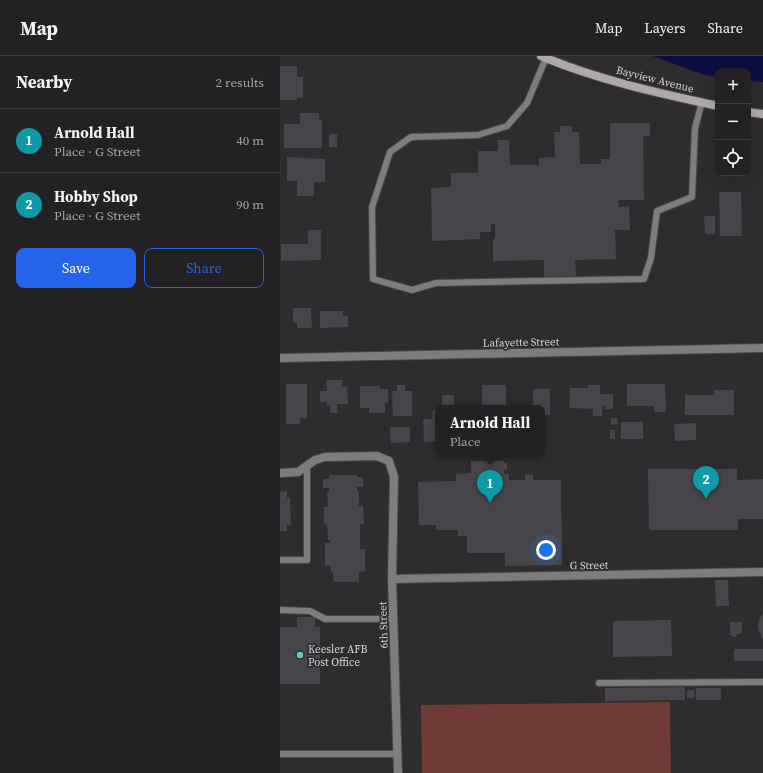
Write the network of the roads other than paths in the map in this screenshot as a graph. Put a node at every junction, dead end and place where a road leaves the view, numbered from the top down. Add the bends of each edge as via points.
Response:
1 (543, 57) edge
2 (702, 102) junction
3 (715, 105) edge
4 (751, 112) edge
5 (763, 114) edge
6 (763, 348) edge
7 (280, 358) edge
8 (307, 466) junction
9 (280, 473) edge
10 (280, 560) edge
11 (763, 572) edge
12 (392, 579) junction
13 (280, 610) edge
14 (394, 619) junction
15 (763, 682) edge
16 (599, 683) dead end
17 (280, 754) edge
18 (397, 754) junction
19 (398, 773) edge

1 - 2 street, Bayview Avenue via 654,93
1 - 2 lane via 527,103 507,126 478,135 411,137 390,152 372,207 373,279 412,290 436,283 644,279 651,258 657,211 692,197 695,128
2 - 3 street, Bayview Avenue
4 - 5 street
6 - 7 street, Lafayette Street
8 - 9 street via 298,472
8 - 10 lane via 307,560
8 - 12 street, 6th Street via 325,457 377,456 389,461 394,477
11 - 12 street, G Street
12 - 14 street, 6th Street
13 - 14 lane via 310,611 326,619
14 - 18 street, 6th Street
15 - 16 lane
17 - 18 lane
18 - 19 street, 6th Street

